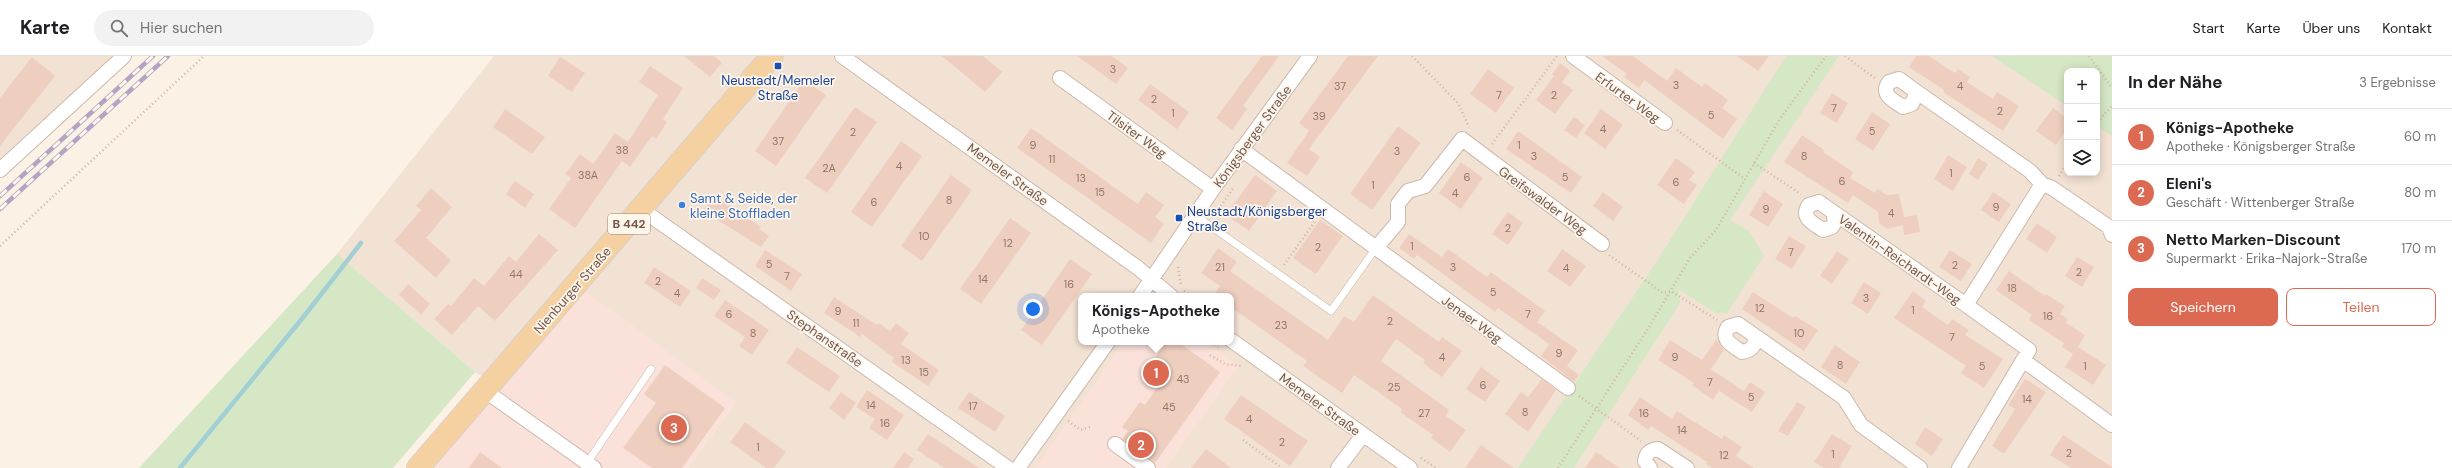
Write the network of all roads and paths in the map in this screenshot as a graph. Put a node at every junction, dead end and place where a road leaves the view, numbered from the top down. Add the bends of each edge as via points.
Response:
1 (124, 56) edge
2 (204, 56) edge
3 (772, 56) edge
4 (842, 56) edge
5 (1310, 56) edge
6 (1412, 56) edge
7 (1557, 56) edge
8 (1573, 56) edge
9 (1826, 56) edge
10 (1845, 56) edge
11 (2089, 56) edge
12 (1060, 78) dead end
13 (1886, 86) junction
14 (2112, 88) edge
15 (1914, 90) junction
16 (2112, 106) edge
17 (2100, 119) edge
18 (1664, 123) joint
19 (1470, 130) dead end
20 (1241, 150) junction
21 (1483, 156) junction
22 (1754, 163) junction
23 (0, 170) edge
24 (1745, 179) junction
25 (2042, 184) junction
26 (1213, 189) junction
27 (1814, 202) junction
28 (642, 209) junction
29 (1323, 210) junction
30 (1834, 212) junction
31 (1195, 215) junction
32 (2112, 235) edge
33 (1602, 244) joint
34 (0, 246) edge
35 (1376, 248) junction
36 (1170, 252) junction
37 (1278, 274) junction
38 (1151, 280) junction
39 (1671, 291) junction
40 (1142, 293) edge
41 (1167, 293) edge
42 (1188, 293) edge
43 (1966, 305) junction
44 (1728, 327) junction
45 (1754, 335) junction
46 (1234, 342) edge
47 (1106, 345) edge
48 (1210, 355) dead end
49 (2023, 360) junction
50 (1246, 367) dead end
51 (651, 369) dead end
52 (484, 390) junction
53 (1571, 390) joint
54 (1595, 410) junction
55 (1057, 412) junction
56 (2112, 425) edge
57 (1090, 427) dead end
58 (1363, 435) junction
59 (1244, 440) dead end
60 (1115, 444) dead end
61 (1653, 450) junction
62 (1675, 464) edge
63 (590, 465) edge
64 (418, 468) edge
65 (1008, 468) edge
66 (1018, 468) edge
67 (1148, 468) edge
68 (1282, 468) edge
69 (1338, 468) edge
70 (1410, 468) edge
71 (1558, 468) edge
72 (1650, 468) edge
73 (1687, 468) edge
74 (1920, 468) edge
75 (1959, 468) edge

1 - 23 street
2 - 34 path
3 - 28 main road, Nienburger Straße / B 442
4 - 38 street, Memeler Straße via 1132,263
5 - 20 street, Königsberger Straße
6 - 19 path via 1458,103
7 - 21 path
8 - 18 street, Erfurter Weg
9 - 22 path via 1779,120
10 - 13 path
11 - 14 path
12 - 26 street, Tilsiter Weg
13 - 15 street via 1899,79
13 - 15 street via 1887,96 1903,107 1912,104 1916,94
15 - 25 street via 2030,171
16 - 17 path
18 - 24 path
20 - 26 street, Königsberger Straße
20 - 29 street, Jenaer Weg
21 - 33 street, Greifswalder Weg
21 - 35 street, Greifswalder Weg via 1462,139 1425,186 1408,191 1398,204 1398,222
22 - 24 path
22 - 27 path
24 - 39 path via 1716,230 1690,258
25 - 32 street via 2052,188 2109,228
25 - 43 street
26 - 31 street, Königsberger Straße
27 - 30 street, Valentin-Reichardt-Weg via 1819,202
27 - 30 street, Valentin-Reichardt-Weg via 1806,209 1807,220 1823,230 1832,227 1835,222
28 - 52 main road, Nienburger Straße / B 442
28 - 65 street, Stephanstraße
29 - 35 street, Jenaer Weg
29 - 37 path
30 - 43 street, Valentin-Reichardt-Weg
31 - 36 street, Königsberger Straße
31 - 37 lane
33 - 39 path via 1609,255 1645,281 1663,293
35 - 37 lane via 1331,311
35 - 53 street, Jenaer Weg
36 - 38 street, Königsberger Straße
36 - 42 path via 1181,261 1177,269 1182,289
38 - 40 street, Königsberger Straße
38 - 41 street, Memeler Straße
39 - 44 path
39 - 54 path
43 - 49 street, Valentin-Reichardt-Weg via 2029,350
44 - 45 street via 1738,324
44 - 45 street via 1726,342 1742,352 1747,352 1755,345
45 - 74 street via 1844,398 1861,425
46 - 58 street, Memeler Straße
47 - 55 street
48 - 50 path via 1225,364
49 - 56 street
49 - 75 street
51 - 63 lane
52 - 63 street
52 - 64 main road, Nienburger Straße / B 442
53 - 54 path
54 - 61 path
54 - 71 path
55 - 57 path via 1081,430
55 - 66 street
58 - 69 street
58 - 70 street, Memeler Straße
59 - 68 path
60 - 67 street
61 - 62 street via 1658,449
61 - 72 street via 1646,456 1645,461
62 - 73 street

